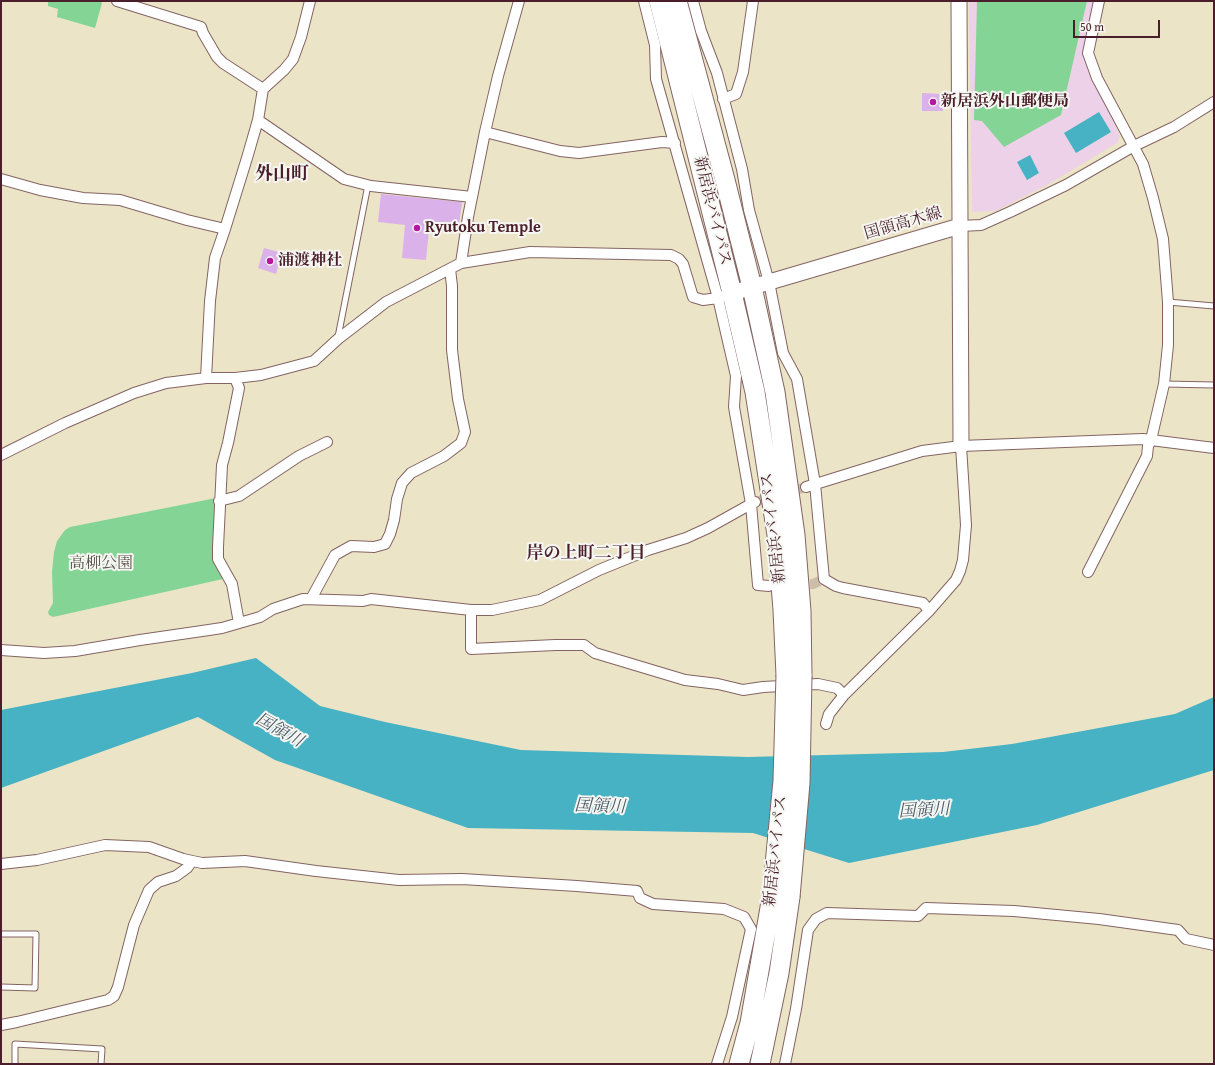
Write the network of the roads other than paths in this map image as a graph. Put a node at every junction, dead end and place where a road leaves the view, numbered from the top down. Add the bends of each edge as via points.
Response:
1 (117, 1) edge
2 (310, 1) edge
3 (519, 1) edge
4 (644, 1) edge
5 (659, 1) edge
6 (677, 1) edge
7 (693, 1) edge
8 (753, 1) edge
9 (959, 1) edge
10 (1099, 1) edge
11 (263, 89) junction
12 (723, 100) junction
13 (1214, 102) edge
14 (258, 120) junction
15 (485, 132) junction
16 (675, 143) junction
17 (1134, 146) junction
18 (1, 179) edge
19 (368, 185) junction
20 (472, 197) junction
21 (960, 226) junction
22 (225, 230) junction
23 (461, 264) junction
24 (450, 269) junction
25 (760, 284) junction
26 (725, 295) junction
27 (1168, 302) junction
28 (1214, 306) edge
29 (338, 339) junction
30 (206, 378) junction
31 (235, 378) junction
32 (1164, 384) junction
33 (1214, 385) edge
34 (1151, 440) junction
35 (327, 442) dead end
36 (961, 446) junction
37 (1214, 448) edge
38 (1, 455) edge
39 (811, 485) junction
40 (219, 501) junction
41 (753, 503) junction
42 (1088, 572) dead end
43 (769, 586) dead end
44 (311, 599) junction
45 (471, 610) junction
46 (929, 611) junction
47 (238, 624) junction
48 (1, 650) edge
49 (794, 676) junction
50 (844, 695) junction
51 (826, 724) dead end
52 (192, 861) junction
53 (1, 864) edge
54 (781, 896) junction
55 (1, 934) edge
56 (1214, 945) edge
57 (1, 987) edge
58 (1, 1025) edge
59 (15, 1064) edge
60 (101, 1064) edge
61 (717, 1064) edge
62 (739, 1064) edge
63 (760, 1064) edge
64 (784, 1064) edge

1 - 11 street via 202,27 217,57
2 - 11 street via 294,59
3 - 15 street
4 - 16 street via 655,45 656,79
5 - 26 highway, 新居浜バイパス
6 - 25 highway, 新居浜バイパス via 725,180
7 - 12 street via 717,73
8 - 12 street via 743,72 736,94
9 - 21 main road, 国領高木線
10 - 17 street via 1088,53 1098,78
11 - 14 street
12 - 25 street via 742,169
13 - 17 street via 1174,127
14 - 19 street via 344,179
14 - 22 street
15 - 16 street via 579,154 662,142
15 - 20 street
16 - 26 street
17 - 21 street via 1066,185 1010,212 981,225
17 - 27 street via 1145,171 1163,239
18 - 22 street via 83,198 126,201
19 - 20 street
19 - 29 lane
20 - 23 street
21 - 25 main road, 国領高木線
21 - 36 main road
22 - 30 street via 215,258
23 - 24 street
23 - 26 street via 530,252 670,255 683,264 693,298 703,300
24 - 29 street via 386,302
24 - 44 street via 452,350 465,432 461,443 444,456 411,473 402,483 390,534 384,544 374,547 351,546 335,555
25 - 26 main road, 国領高木線
25 - 39 street via 783,353 797,379
25 - 49 highway, 新居浜バイパス via 795,535 801,611
26 - 41 street via 736,376 734,407
26 - 49 highway, 新居浜バイパス via 755,392 777,535 783,610
27 - 28 lane
27 - 32 street via 1168,345
29 - 31 street via 314,361 261,375
30 - 31 street
30 - 38 street via 166,383 134,393
31 - 40 street via 239,388 222,465
32 - 33 lane
32 - 34 street
34 - 36 street
34 - 37 street
34 - 42 street via 1147,456
35 - 40 street via 300,456 239,496
36 - 39 street via 922,451
36 - 46 street via 966,525 963,560 956,580
39 - 46 street via 824,579 843,588 923,603
40 - 47 street via 218,559 232,584
41 - 43 street via 758,585
41 - 45 street via 702,531 599,570 540,600 492,610
44 - 45 street via 371,599
44 - 47 street via 303,598
45 - 50 street via 471,649 584,645 595,654 686,680 743,690 818,684 837,688
46 - 50 street
47 - 48 street via 75,651 44,653
49 - 54 highway, 新居浜バイパス, bridge via 800,783
50 - 51 street via 829,714
52 - 53 street via 148,847 105,845 37,860
52 - 58 street via 176,876 158,882 149,890 134,925 114,996 108,1000
52 - 61 street via 245,861 399,880 462,879 637,891 640,898 653,904 724,909 744,917 751,929 732,1017
54 - 62 highway, 新居浜バイパス
54 - 63 highway, 新居浜バイパス via 778,973
55 - 57 lane via 36,934 35,988
56 - 64 street via 1186,939 1178,930 1014,911 926,908 918,916 827,913 816,919 808,930 796,1009
59 - 60 lane via 15,1044 102,1049

